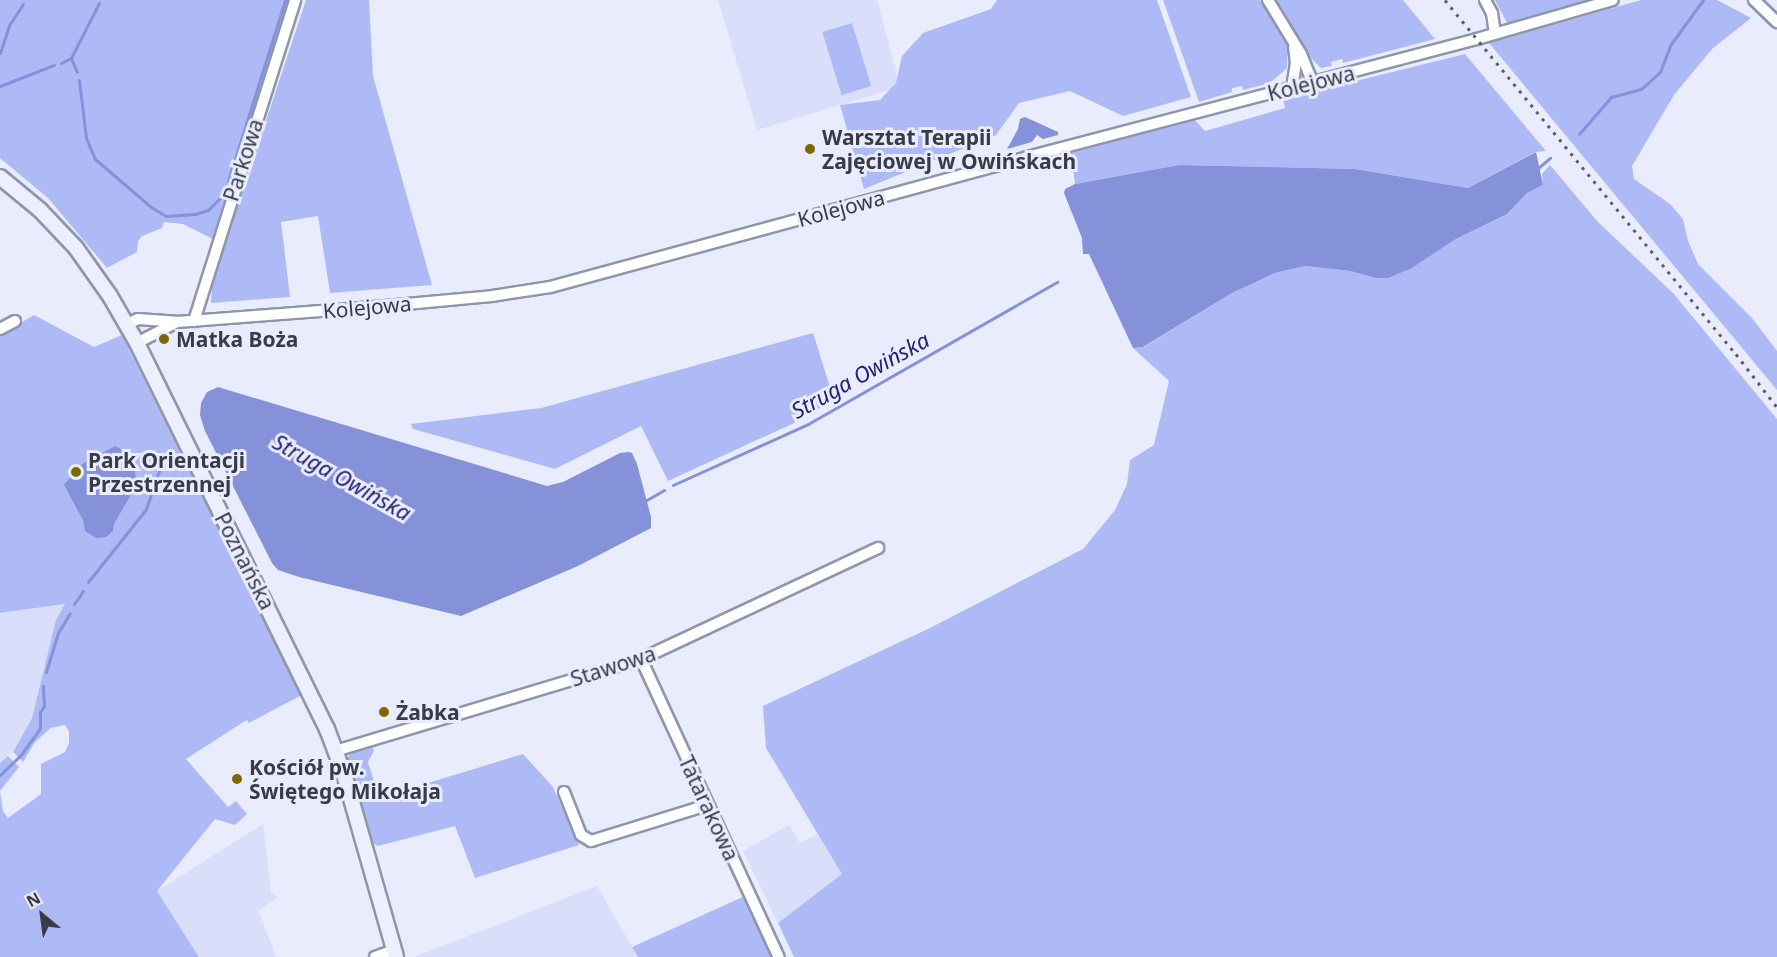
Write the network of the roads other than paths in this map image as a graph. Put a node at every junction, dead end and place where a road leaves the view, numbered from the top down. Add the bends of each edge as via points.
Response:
1 (295, 0) edge
2 (1268, 0) edge
3 (1485, 0) edge
4 (1613, 0) edge
5 (1754, 0) edge
6 (1777, 22) edge
7 (1495, 34) junction
8 (1293, 43) junction
9 (1313, 83) junction
10 (1292, 88) junction
11 (0, 177) edge
12 (15, 321) dead end
13 (194, 321) junction
14 (177, 322) junction
15 (127, 324) junction
16 (0, 329) edge
17 (137, 343) junction
18 (878, 548) dead end
19 (641, 659) junction
20 (336, 751) junction
21 (564, 792) dead end
22 (707, 805) junction
23 (395, 953) edge
24 (375, 957) edge
25 (779, 957) edge

1 - 13 street, Parkowa
2 - 8 street
3 - 7 street via 1492,13
4 - 7 street, Kolejowa
5 - 6 street
7 - 9 street, Kolejowa
8 - 9 street
8 - 10 street via 1296,63
9 - 10 street, Kolejowa
10 - 13 street, Kolejowa via 550,288
11 - 15 main road, Poznańska via 70,241
12 - 16 street
13 - 14 street, Kolejowa
14 - 15 street, Kolejowa via 138,319
14 - 17 street, Kolejowa
15 - 17 main road, Poznańska
17 - 20 main road, Poznańska
18 - 19 street, Stawowa
19 - 20 street, Stawowa
19 - 22 street, Tatarakowa
20 - 23 main road, Poznańska
21 - 22 street via 581,835 591,841
22 - 25 street, Tatarakowa
23 - 24 street

